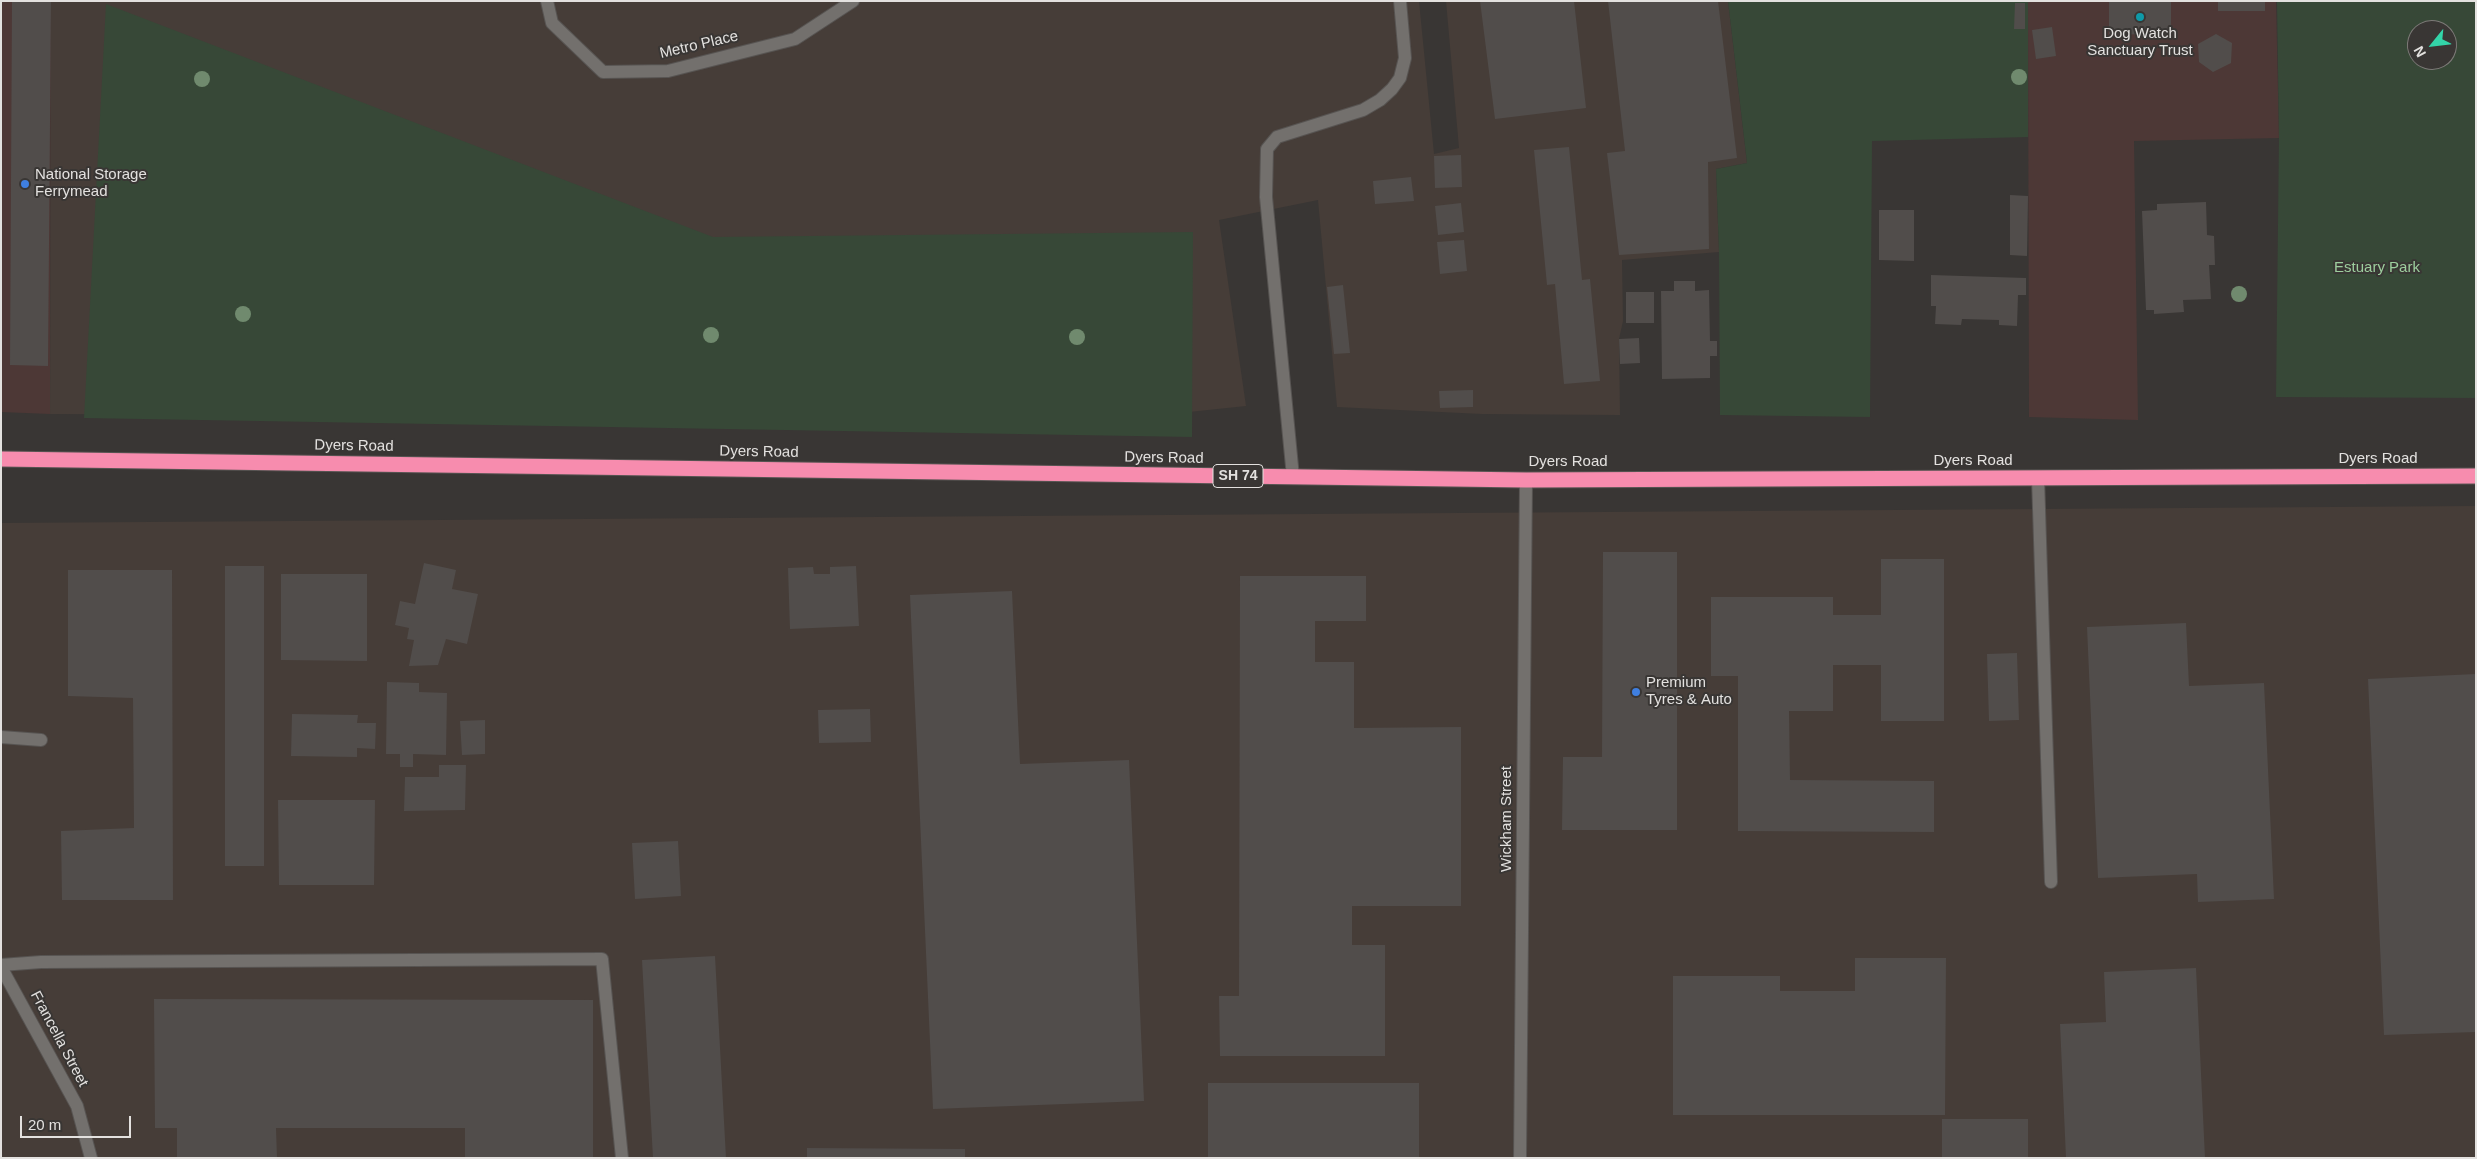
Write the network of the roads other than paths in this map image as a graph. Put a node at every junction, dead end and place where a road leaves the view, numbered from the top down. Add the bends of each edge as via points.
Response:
1 (548, 1) edge
2 (853, 1) edge
3 (1400, 1) edge
4 (1, 459) edge
5 (2476, 476) edge
6 (1293, 477) junction
7 (2038, 478) junction
8 (1526, 480) junction
9 (1, 737) edge
10 (41, 740) dead end
11 (2051, 882) dead end
12 (1, 966) edge
13 (91, 1158) edge
14 (622, 1158) edge
15 (1520, 1158) edge

1 - 2 street, Metro Place via 552,23 603,72 668,71 795,39
3 - 6 street via 1405,58 1400,78 1392,89 1362,110 1277,137 1267,149 1266,197
4 - 6 highway, Dyers Road / SH 74
5 - 7 highway, Dyers Road / SH 74
6 - 8 highway, Dyers Road / SH 74
7 - 8 highway, Dyers Road / SH 74
7 - 11 street
8 - 15 street, Wickham Street
9 - 10 street
12 - 13 street, Francella Street via 76,1106
12 - 14 street via 41,962 602,959

